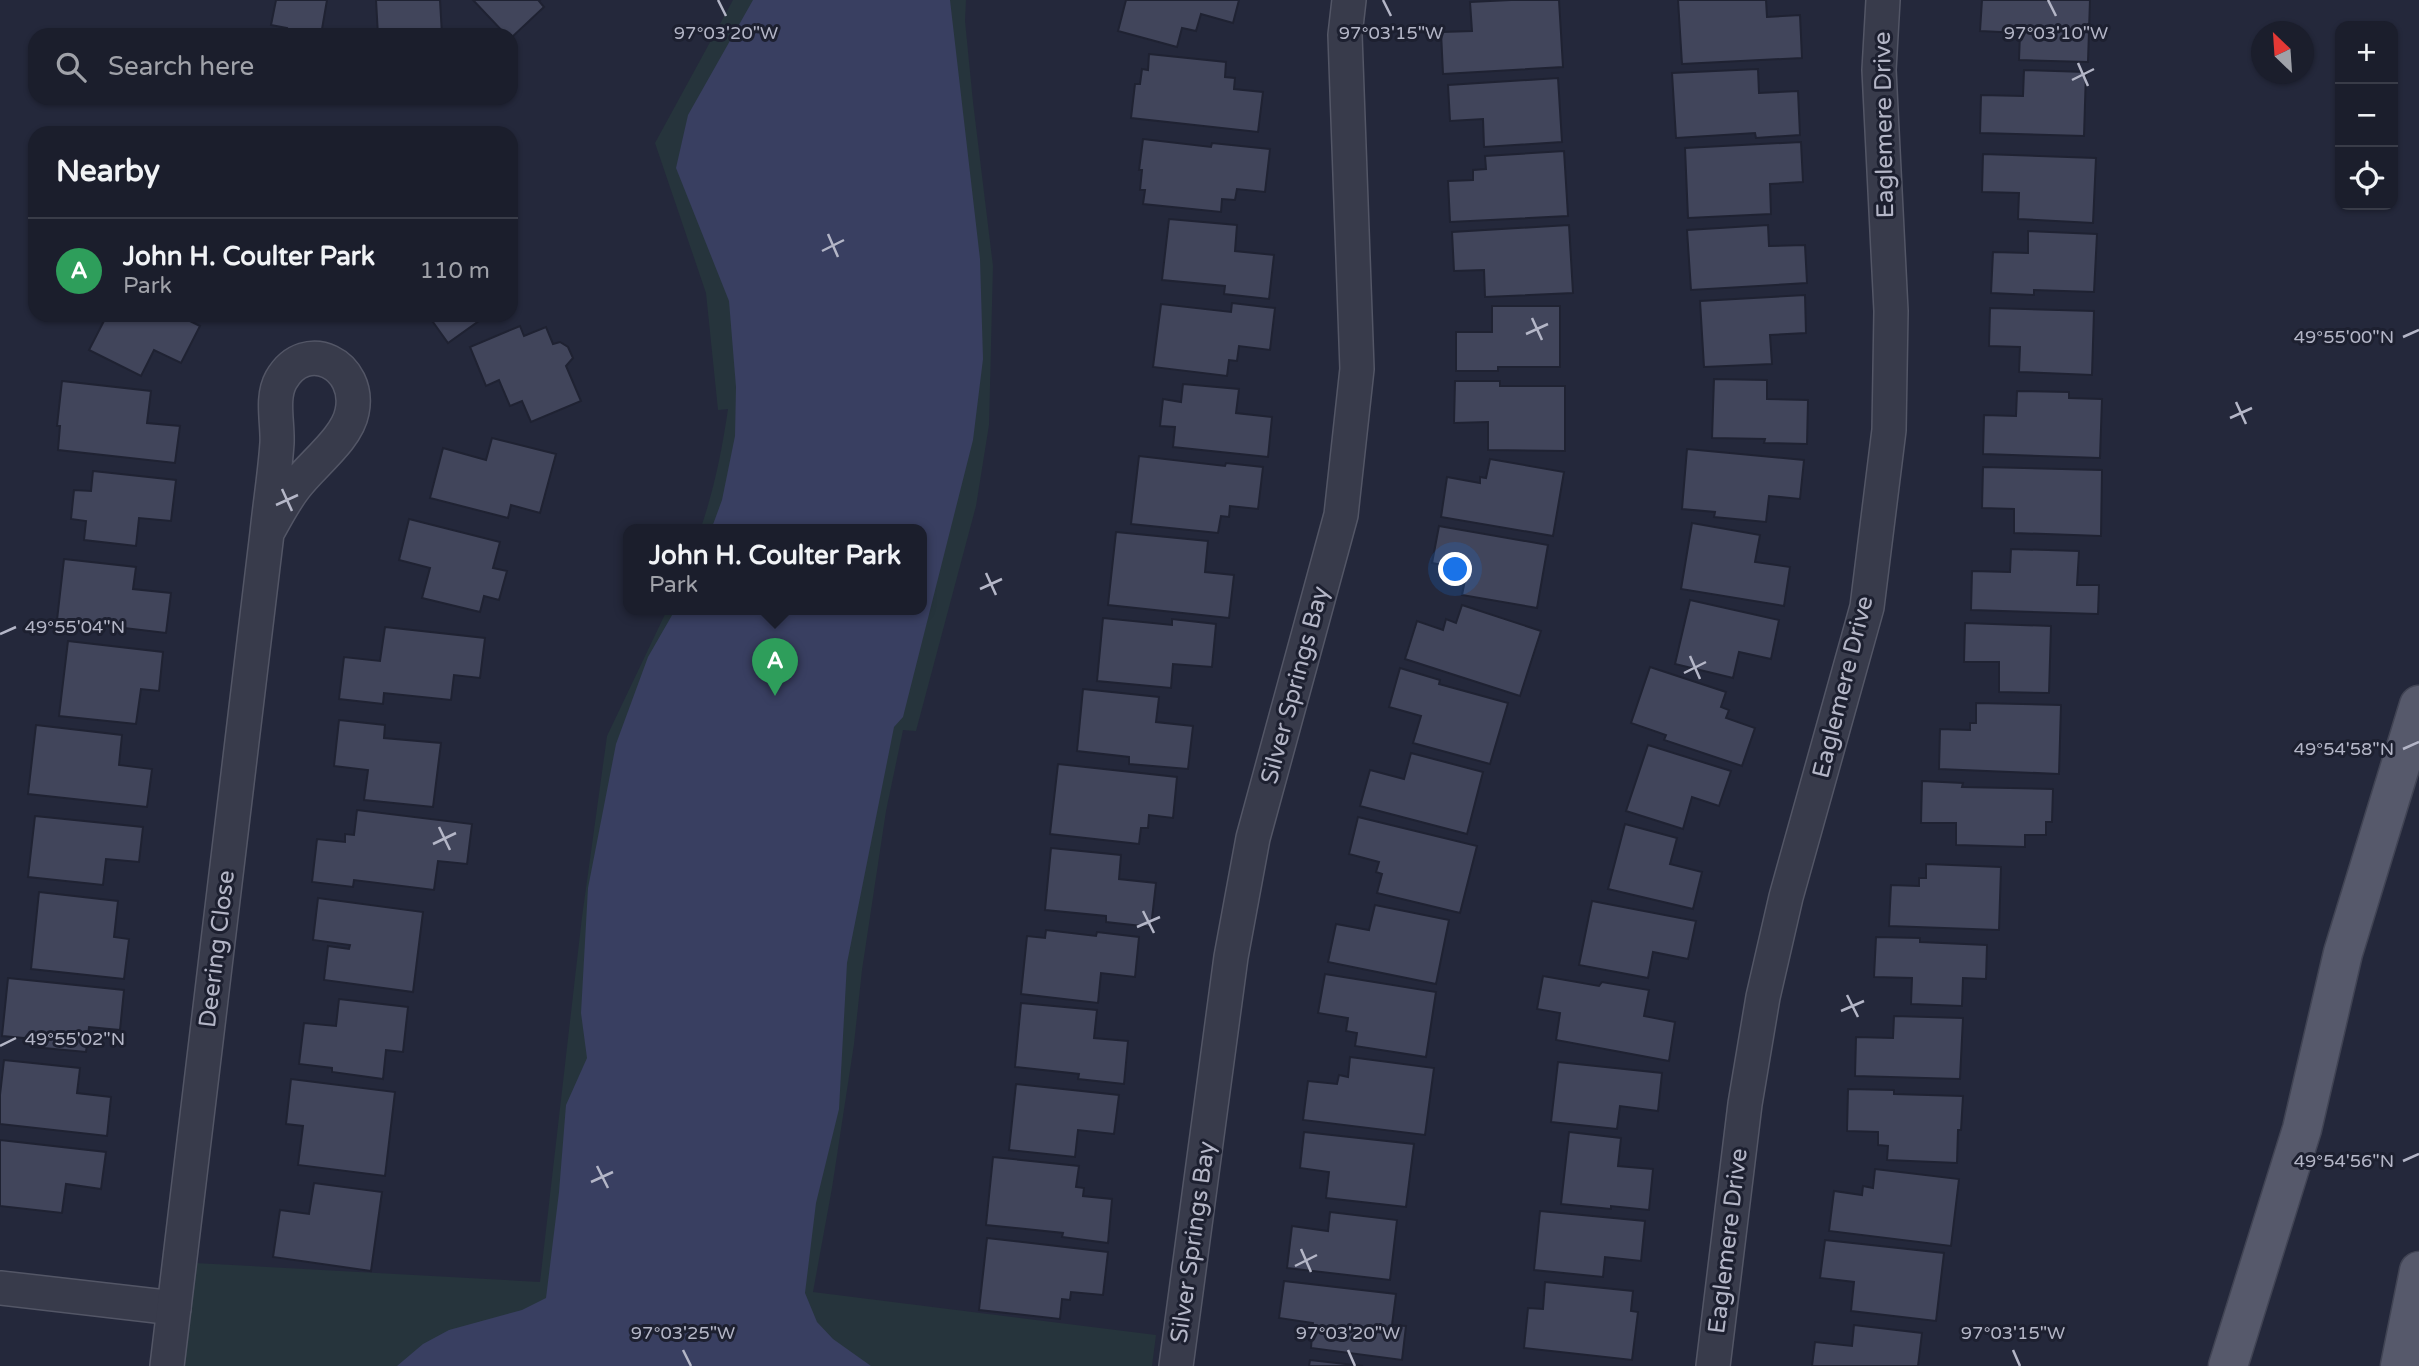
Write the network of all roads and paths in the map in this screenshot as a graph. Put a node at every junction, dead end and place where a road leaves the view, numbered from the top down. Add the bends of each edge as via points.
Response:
1 (1349, 0) edge
2 (1883, 0) edge
3 (267, 533) junction
4 (2419, 705) edge
5 (2419, 1271) edge
6 (0, 1288) edge
7 (174, 1308) junction
8 (167, 1366) edge
9 (1176, 1366) edge
10 (1713, 1366) edge
11 (2228, 1366) edge
12 (2400, 1366) edge

1 - 9 street, Silver Springs Bay via 1345,35 1357,369 1341,515 1253,838 1231,957
2 - 10 street, Eaglemere Drive via 1880,70 1891,311 1889,430 1867,607 1786,897 1763,997
3 - 3 street, Deering Close via 277,443 276,394 292,367 307,359 325,359 339,365 349,380 352,414 345,429 295,486
3 - 7 street, Deering Close
4 - 11 main road via 2343,953 2302,1129
5 - 12 main road
6 - 7 street
7 - 8 street, Deering Close

